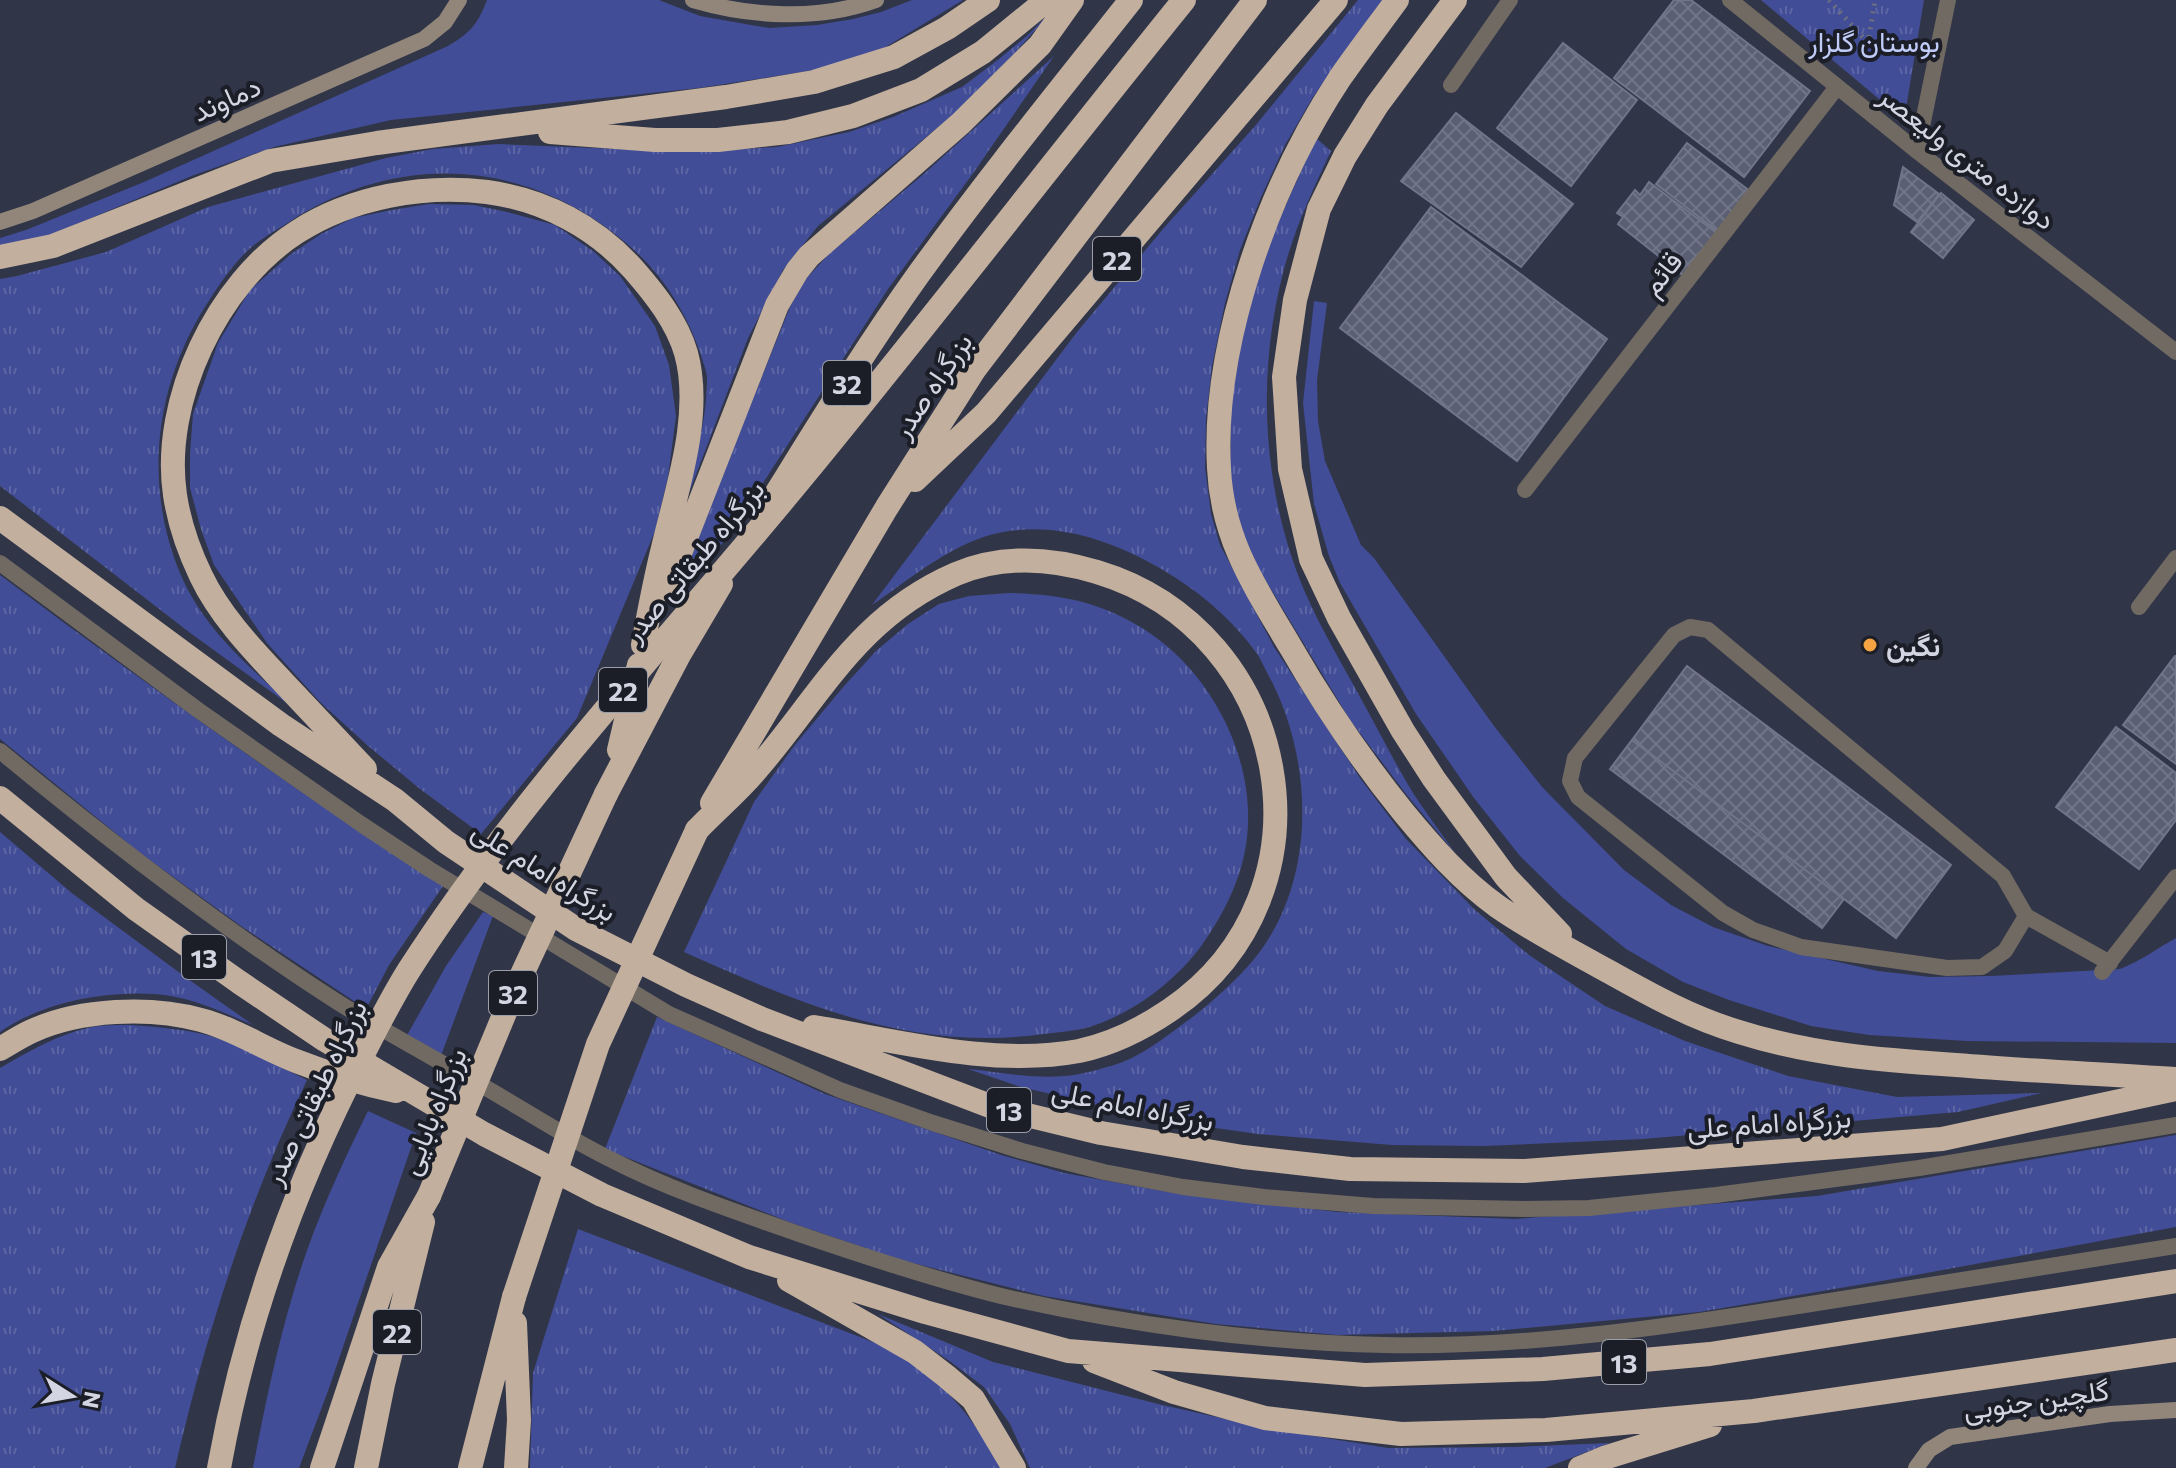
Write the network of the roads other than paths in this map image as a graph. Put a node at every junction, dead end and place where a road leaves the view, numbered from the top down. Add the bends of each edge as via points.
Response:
1 (459, 0) edge
2 (693, 0) edge
3 (876, 0) edge
4 (988, 0) edge
5 (1047, 0) edge
6 (1072, 0) edge
7 (1131, 0) edge
8 (1184, 0) edge
9 (1255, 0) edge
10 (1336, 0) edge
11 (1397, 0) edge
12 (1455, 0) edge
13 (1510, 0) edge
14 (1730, 0) edge
15 (1948, 0) edge
16 (1451, 85) dead end
17 (1837, 87) junction
18 (489, 128) junction
19 (1917, 151) junction
20 (0, 222) edge
21 (0, 257) edge
22 (2176, 352) edge
23 (1525, 490) dead end
24 (887, 507) junction
25 (0, 518) edge
26 (2176, 558) edge
27 (0, 563) edge
28 (2139, 607) dead end
29 (643, 645) junction
30 (0, 751) edge
31 (606, 794) junction
32 (0, 798) edge
33 (395, 800) junction
34 (697, 830) junction
35 (2176, 877) edge
36 (2026, 916) junction
37 (1581, 956) junction
38 (762, 1019) junction
39 (0, 1049) edge
40 (2176, 1079) edge
41 (2176, 1089) edge
42 (422, 1097) junction
43 (2176, 1125) edge
44 (429, 1196) junction
45 (2176, 1246) edge
46 (749, 1257) junction
47 (2176, 1281) edge
48 (514, 1297) junction
49 (2176, 1350) edge
50 (1068, 1351) junction
51 (2176, 1410) edge
52 (1754, 1411) junction
53 (219, 1468) edge
54 (322, 1468) edge
55 (366, 1468) edge
56 (470, 1468) edge
57 (516, 1468) edge
58 (1014, 1468) edge
59 (1580, 1468) edge
60 (1916, 1468) edge

1 - 20 main road, دماوند via 445,22 424,39
2 - 3 main road via 739,11 811,14
4 - 18 highway via 894,57 814,82
5 - 18 highway via 983,52 921,90 853,116 788,132 655,140
6 - 29 highway via 1040,45 961,123 797,271 777,305
7 - 31 highway, 32 via 918,276 856,369 679,655
8 - 53 highway, بزرگراه طبقاتی صدر / 22, bridge via 805,475 564,761 406,974 335,1107 298,1191 263,1289
9 - 24 highway, بزرگراه صدر via 974,370
10 - 24 highway, 22 via 986,413
11 - 37 highway via 1317,116 1256,249 1220,402 1221,498 1239,558 1319,696 1368,768 1440,857 1497,906
12 - 37 highway via 1377,105 1319,209 1295,300 1284,377 1290,469 1311,559 1403,731 1506,877
13 - 16 street
14 - 17 street, دوازده متری ولیعصر
15 - 19 street
17 - 19 street, دوازده متری ولیعصر
17 - 23 street, قائم
18 - 21 highway via 270,161 53,246
19 - 22 street, دوازده متری ولیعصر
24 - 34 highway, بزرگراه صدر / 22
25 - 33 highway, بزرگراه امام علی / 13 via 281,725
26 - 28 street
27 - 43 street via 361,824 669,1014 840,1090 1036,1155 1104,1172 1264,1197 1373,1206 1589,1208 1919,1168
29 - 31 highway
29 - 33 highway via 692,406 686,354 649,288 585,227 505,195 434,189 400,194 335,212 297,232 239,283 193,365 176,439 175,495 202,578 225,617
30 - 45 street via 108,839 343,1006 613,1161 804,1235 998,1295 1164,1326 1295,1341 1465,1343 1709,1321
31 - 44 highway, بزرگراه بابایی / 32, bridge via 511,998
32 - 42 highway, 13 via 136,909 325,1040
33 - 38 highway, بزرگراه امام علی / 13 via 446,842 576,929
34 - 38 highway via 757,770 833,670 879,621 929,587 989,564 1068,564 1124,580 1173,609 1210,642 1233,673 1265,739 1275,785 1275,835 1251,916 1228,957 1193,994 1137,1030 1078,1051 1013,1055
34 - 48 highway, 22, bridge via 598,1044
35 - 36 street via 2106,967
36 - 36 street via 2003,876 1708,630 1690,627 1674,635 1575,758 1570,781 1578,797 1723,913 1801,947 1947,968 1982,967 2005,951
37 - 40 highway via 1672,1005 1734,1031 1796,1048 1859,1058
38 - 41 highway, بزرگراه امام علی / 13 via 990,1106 1101,1133 1350,1169 1524,1171 1942,1139
39 - 42 highway via 67,1019 108,1013 171,1014 233,1031 294,1061
42 - 46 highway, 13 via 602,1195
44 - 54 highway via 389,1267
44 - 55 highway, بزرگراه بابایی / 22
46 - 50 highway, 13
46 - 58 highway via 915,1352 946,1376 973,1399
47 - 50 highway, 13 via 1710,1354 1543,1369 1365,1375
48 - 56 highway, 22
48 - 57 highway
49 - 52 highway
50 - 52 highway via 1174,1392 1265,1418 1401,1434 1546,1430
51 - 60 main road, گلچین جنوبی via 1950,1437 1929,1450
52 - 59 highway

